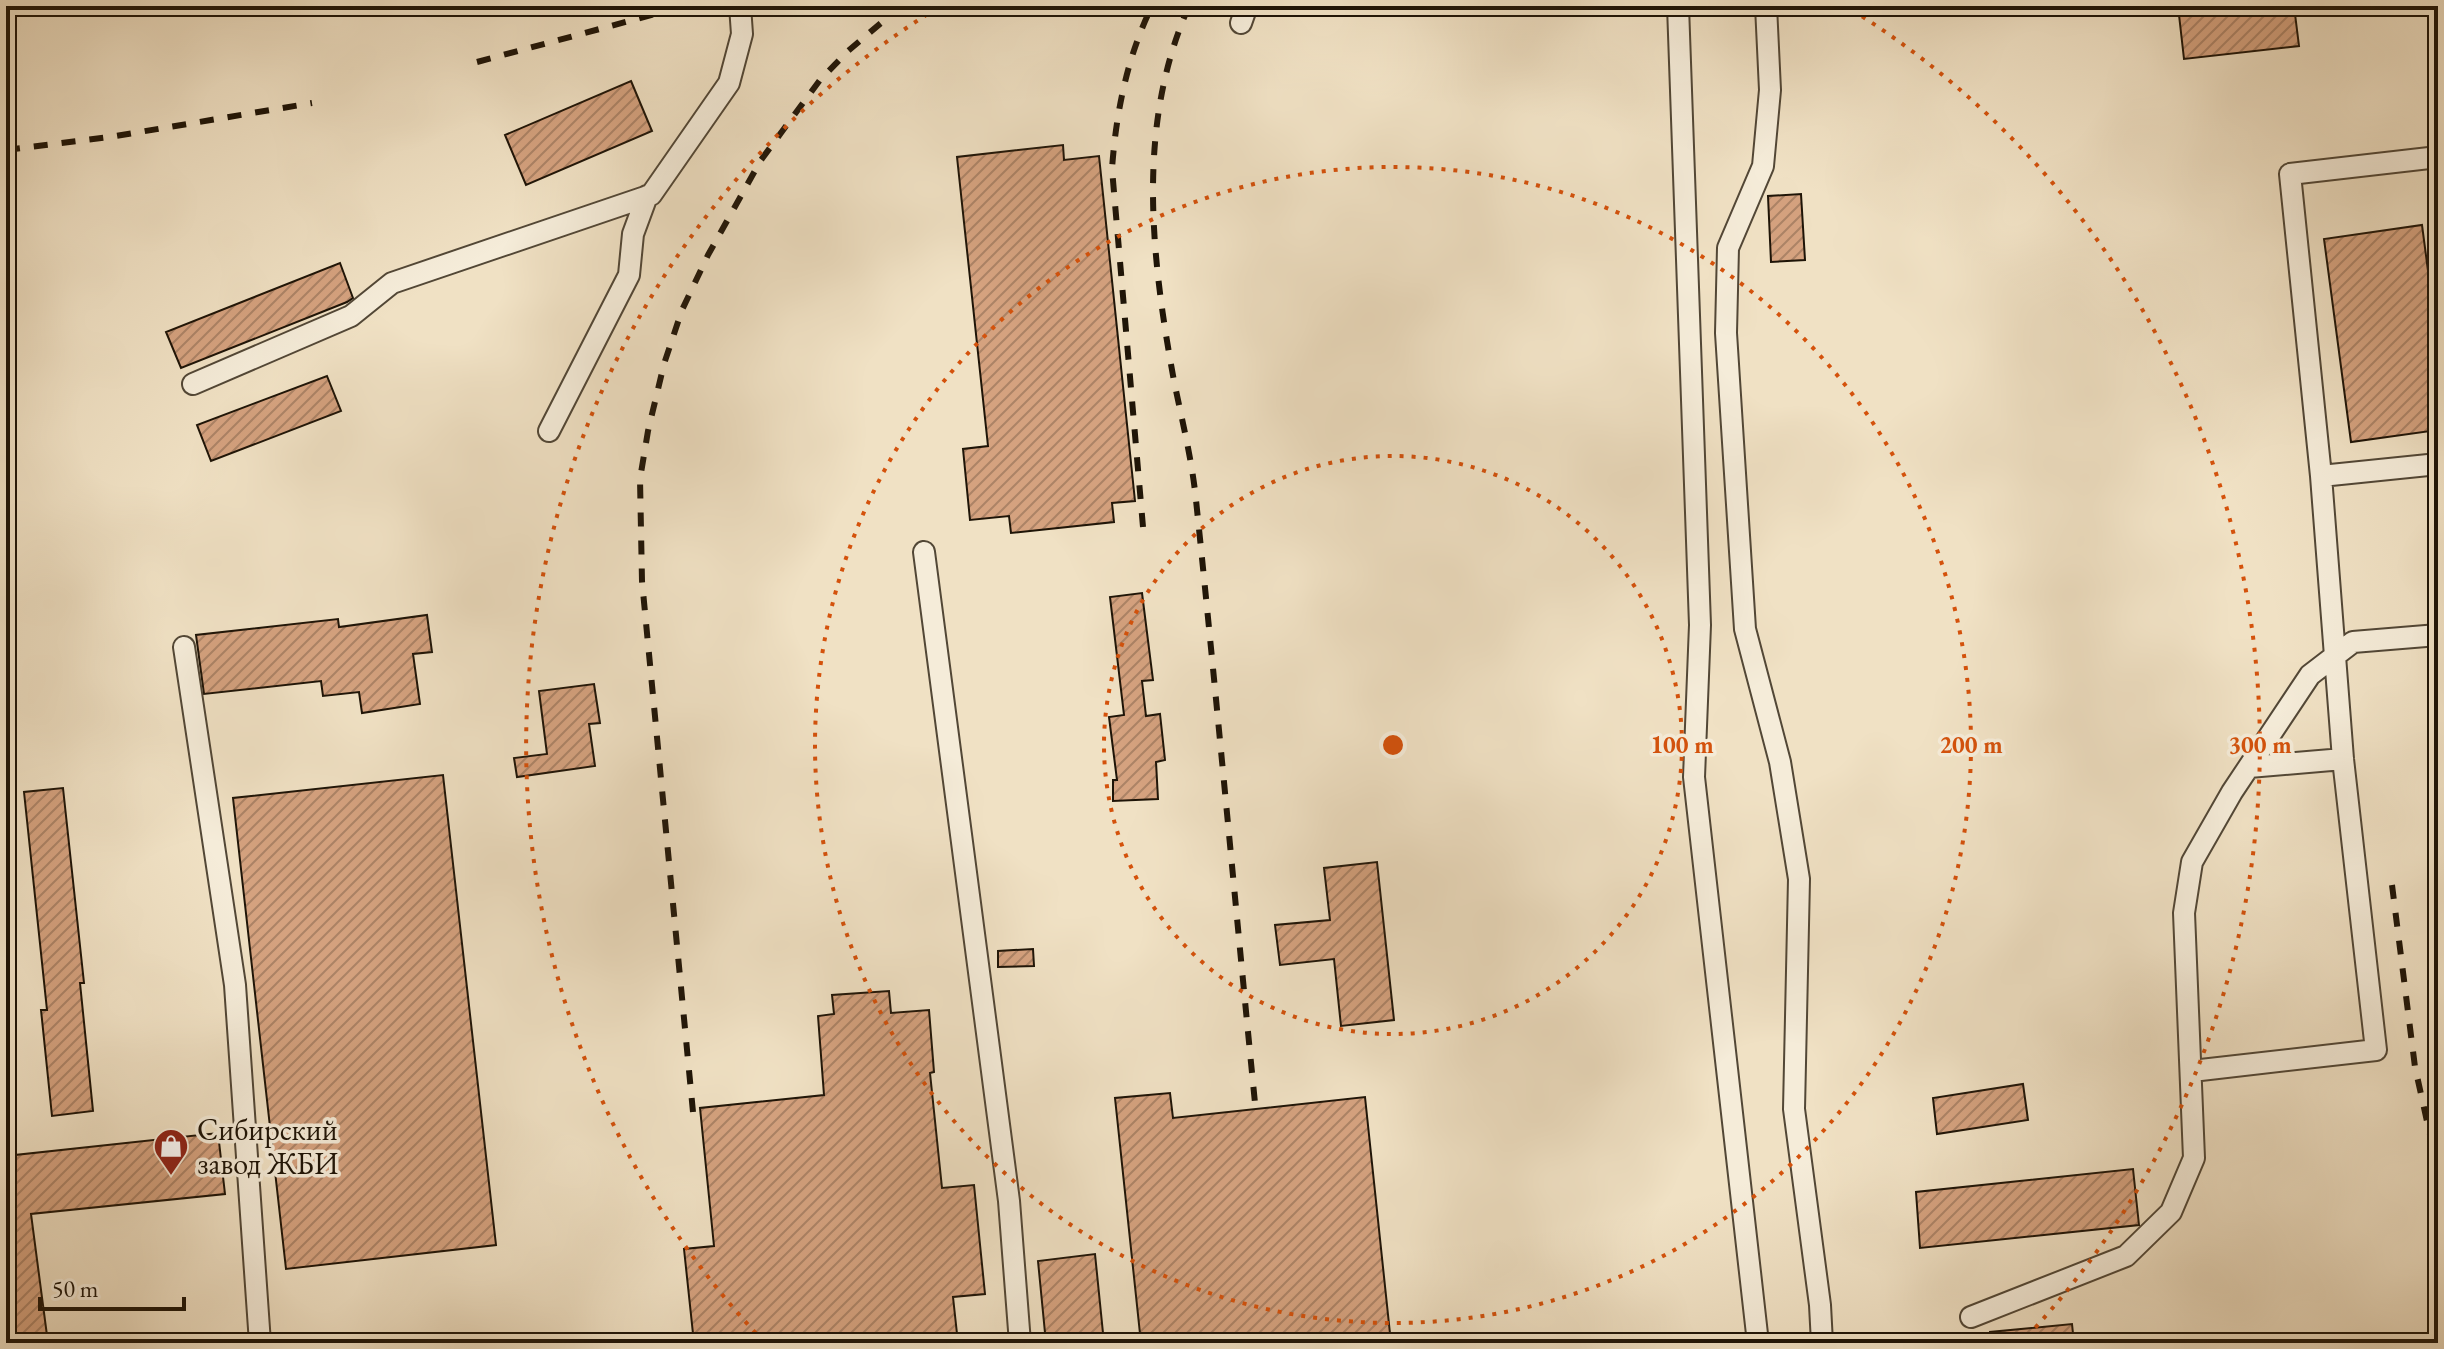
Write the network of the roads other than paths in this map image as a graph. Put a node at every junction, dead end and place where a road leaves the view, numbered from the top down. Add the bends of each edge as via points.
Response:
1 (740, 6) edge
2 (1678, 6) edge
3 (1766, 6) edge
4 (2438, 157) edge
5 (647, 196) junction
6 (193, 384) dead end
7 (549, 431) dead end
8 (2438, 464) edge
9 (2321, 476) junction
10 (924, 552) dead end
11 (2438, 635) edge
12 (184, 647) dead end
13 (2336, 655) junction
14 (2343, 759) junction
15 (2249, 767) junction
16 (2192, 1071) junction
17 (1971, 1317) dead end
18 (260, 1343) edge
19 (1020, 1343) edge
20 (1758, 1343) edge
21 (1822, 1343) edge

1 - 5 lane via 742,34 729,83
2 - 20 lane via 1700,625 1694,777
3 - 21 lane via 1770,90 1763,166 1728,248 1726,333 1745,629 1780,762 1799,879 1794,1109
4 - 9 lane via 2290,174
5 - 6 lane via 392,283 351,316
5 - 7 lane via 633,234 629,275
8 - 9 lane
9 - 13 lane
10 - 19 lane via 1009,1201
11 - 13 lane via 2353,642
12 - 18 lane via 235,985
13 - 14 lane
13 - 15 lane via 2310,675
14 - 15 lane
14 - 16 lane via 2376,1050
15 - 16 lane via 2192,862 2184,913
16 - 17 lane via 2194,1158 2171,1212 2126,1256

